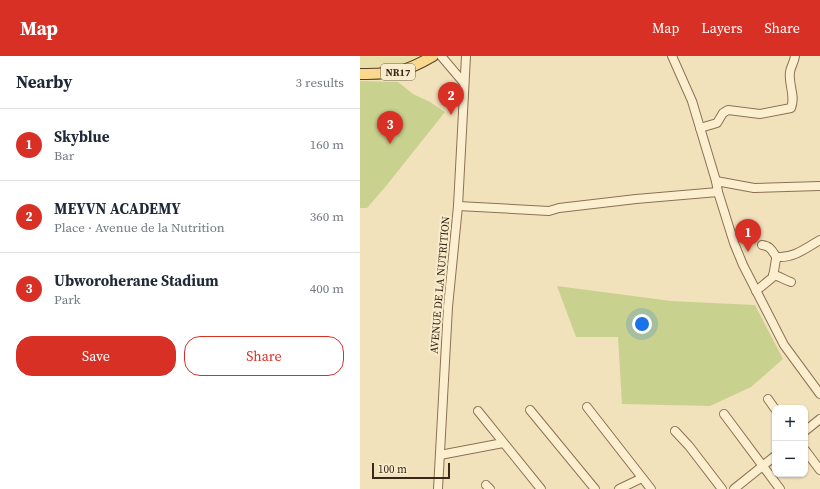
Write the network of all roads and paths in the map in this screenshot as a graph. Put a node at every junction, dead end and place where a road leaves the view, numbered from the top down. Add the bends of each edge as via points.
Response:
1 (433, 56) edge
2 (441, 56) edge
3 (466, 56) edge
4 (672, 56) edge
5 (795, 56) edge
6 (360, 74) edge
7 (464, 83) junction
8 (700, 128) junction
9 (716, 180) junction
10 (820, 186) edge
11 (718, 192) junction
12 (458, 206) junction
13 (820, 240) edge
14 (762, 244) dead end
15 (777, 258) junction
16 (773, 275) junction
17 (791, 282) dead end
18 (756, 291) junction
19 (820, 394) edge
20 (768, 399) dead end
21 (772, 405) edge
22 (587, 407) dead end
23 (530, 410) dead end
24 (478, 411) dead end
25 (724, 414) dead end
26 (820, 419) edge
27 (808, 429) edge
28 (675, 430) dead end
29 (503, 443) junction
30 (808, 454) edge
31 (440, 455) junction
32 (772, 458) edge
33 (762, 466) junction
34 (820, 470) edge
35 (642, 478) junction
36 (438, 489) edge
37 (541, 489) edge
38 (595, 489) edge
39 (619, 489) edge
40 (651, 489) edge
41 (722, 489) edge
42 (734, 489) edge
43 (780, 489) edge

1 - 6 main road, NR17 via 416,66 390,74
2 - 7 street
3 - 7 street, AVENUE DE LA NUTRITION
4 - 8 street via 687,88
5 - 8 street via 790,72 793,103 791,108 760,114 728,110 717,123
7 - 12 street, AVENUE DE LA NUTRITION
8 - 9 street
9 - 10 street via 754,188
9 - 11 street
11 - 12 street via 636,199 550,211
11 - 18 street via 737,253
12 - 31 street, AVENUE DE LA NUTRITION via 448,307
13 - 15 street via 796,254
14 - 15 street via 771,248
15 - 16 street
16 - 17 street
16 - 18 street
18 - 19 street via 784,345
20 - 21 street
22 - 35 street
23 - 38 street
24 - 29 street
25 - 33 street
26 - 27 street
28 - 41 street
29 - 31 street
29 - 37 street
30 - 34 street
31 - 36 street, AVENUE DE LA NUTRITION
32 - 33 street
33 - 42 street
33 - 43 street
35 - 39 street
35 - 40 street

